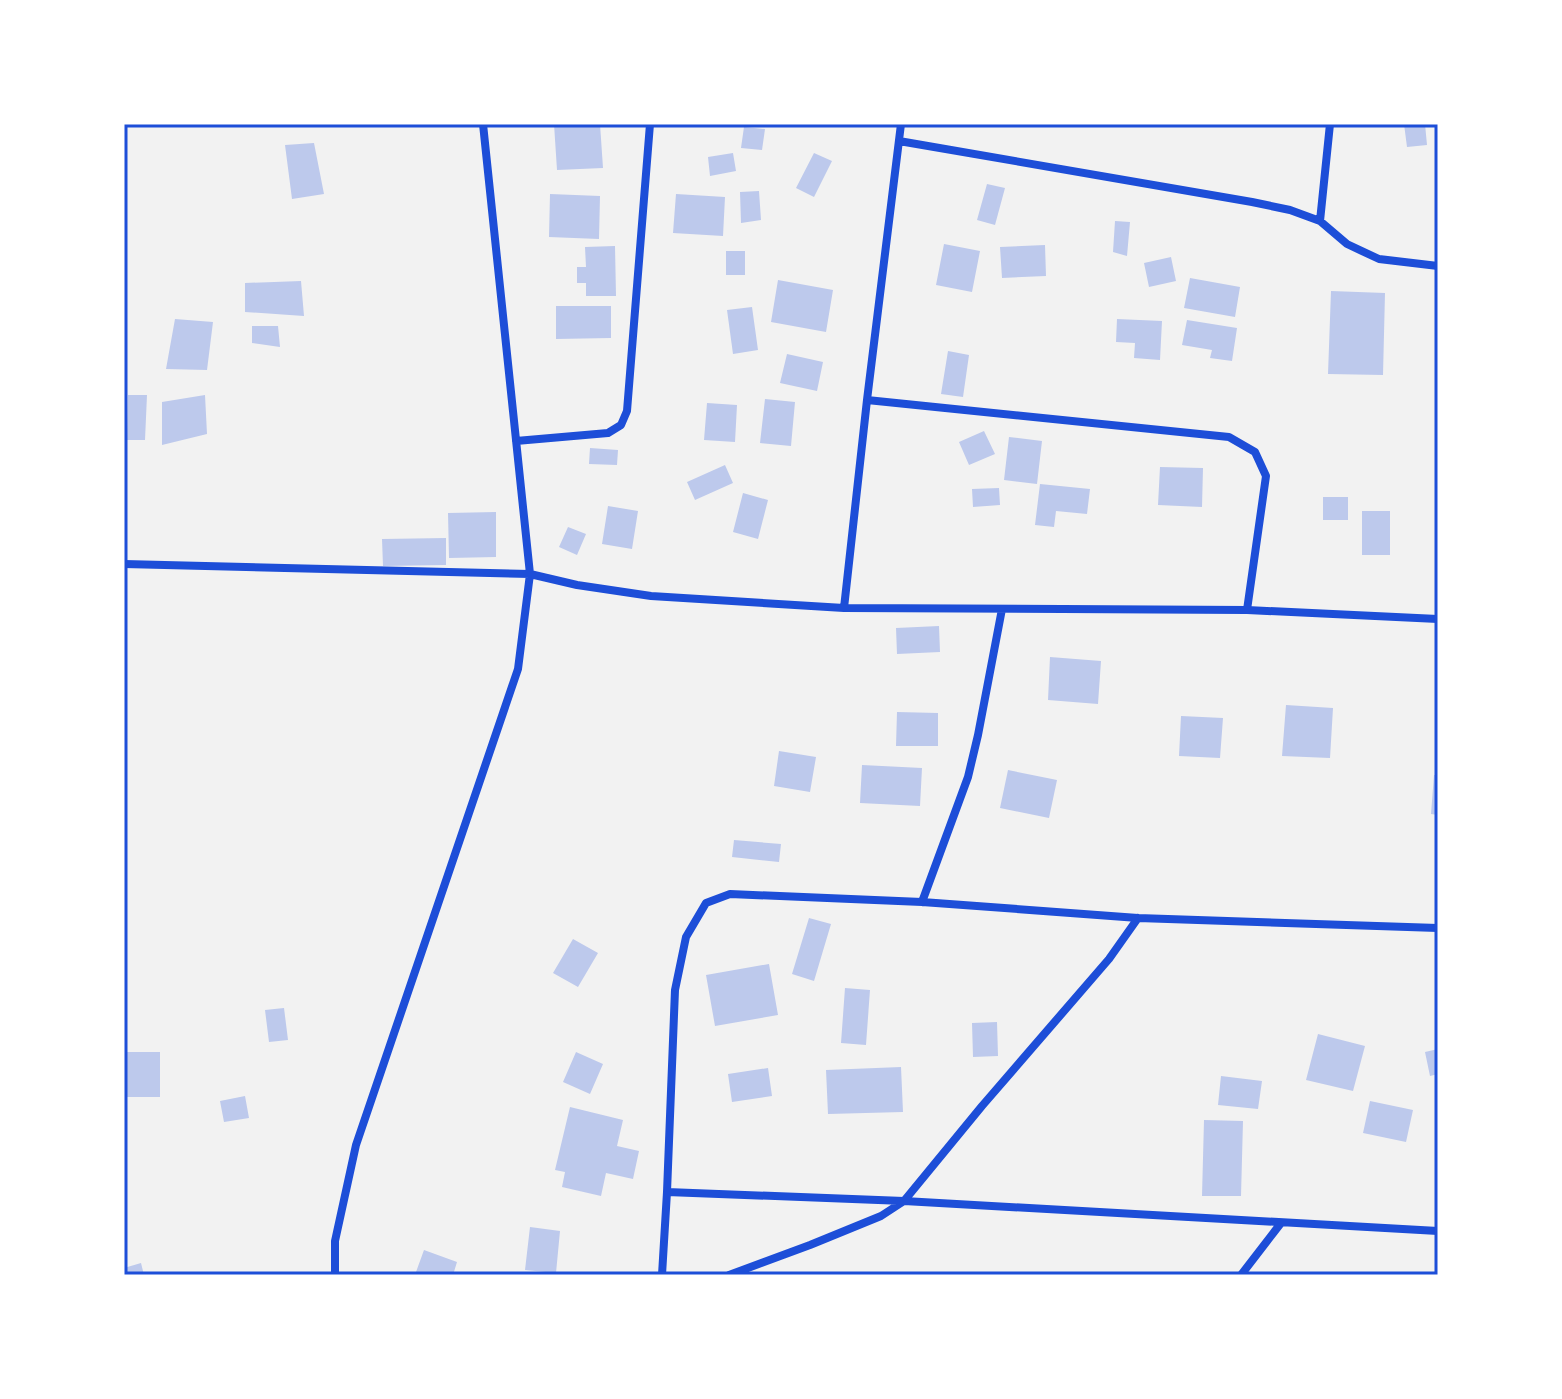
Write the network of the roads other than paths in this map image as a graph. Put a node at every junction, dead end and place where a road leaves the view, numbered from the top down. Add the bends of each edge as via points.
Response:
1 (483, 124) edge
2 (650, 124) edge
3 (901, 124) edge
4 (1330, 124) edge
5 (899, 141) junction
6 (1320, 221) junction
7 (1438, 266) edge
8 (867, 400) junction
9 (516, 441) junction
10 (124, 564) edge
11 (530, 574) junction
12 (844, 608) junction
13 (1002, 609) junction
14 (1247, 610) junction
15 (1438, 619) edge
16 (922, 902) junction
17 (1138, 918) junction
18 (1438, 928) edge
19 (667, 1192) junction
20 (904, 1201) junction
21 (1281, 1223) junction
22 (1438, 1231) edge
23 (335, 1275) edge
24 (662, 1275) edge
25 (729, 1275) edge
26 (1241, 1275) edge

1 - 9 street
2 - 9 street via 627,411 621,425 608,433
3 - 5 street
4 - 6 street
5 - 6 street via 1252,202
5 - 8 street
6 - 7 street via 1347,244 1379,259
8 - 12 street
8 - 14 street via 1229,437 1255,452 1266,476
9 - 11 street
10 - 11 street
11 - 12 street via 651,596
11 - 23 street via 518,669 356,1145 335,1241
12 - 13 street
13 - 14 street
13 - 16 street via 968,777
14 - 15 street
16 - 17 street
16 - 19 street via 730,894 706,903 686,937 675,990
17 - 18 street
17 - 20 street
19 - 20 street
19 - 24 street
20 - 21 street
20 - 25 street via 881,1216
21 - 22 street
21 - 26 street

